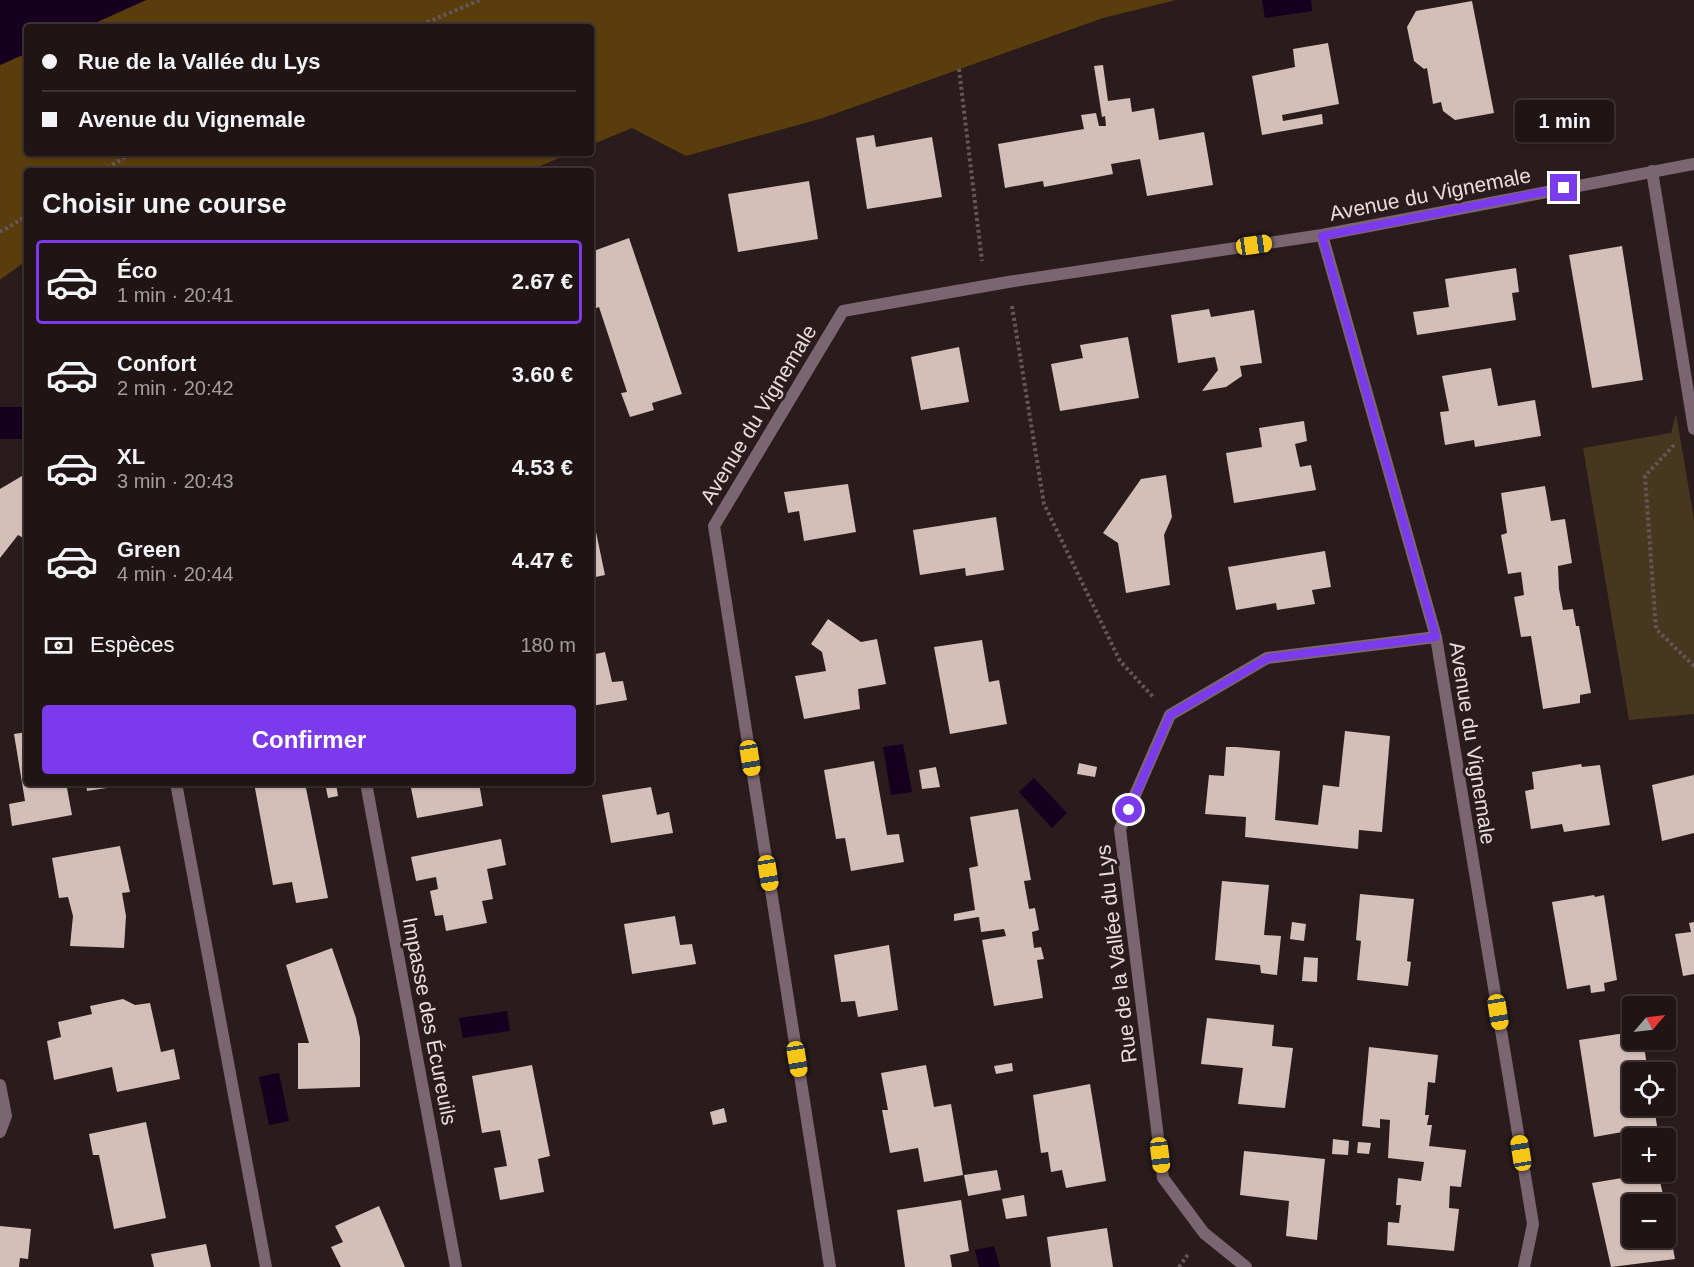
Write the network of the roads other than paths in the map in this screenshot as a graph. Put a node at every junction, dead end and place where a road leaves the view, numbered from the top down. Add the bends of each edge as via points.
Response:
1 (1694, 164) edge
2 (1652, 171) junction
3 (1322, 236) junction
4 (1694, 427) edge
5 (1436, 637) junction
6 (177, 786) edge
7 (367, 786) edge
8 (0, 1085) edge
9 (0, 1132) edge
10 (266, 1267) edge
11 (456, 1267) edge
12 (830, 1267) edge
13 (1246, 1267) edge
14 (1524, 1267) edge

1 - 2 street, Avenue du Vignemale
2 - 3 street, Avenue du Vignemale
2 - 4 street
3 - 5 street, Avenue du Vignemale
3 - 12 street, Avenue du Vignemale via 1008,282 843,311 714,526
5 - 13 street, Rue de la Vallée du Lys via 1268,658 1170,715 1120,829 1163,1178 1204,1233
5 - 14 street, Avenue du Vignemale via 1533,1224
6 - 10 street
7 - 11 street, Impasse des Écureuils
8 - 9 street via 6,1116

